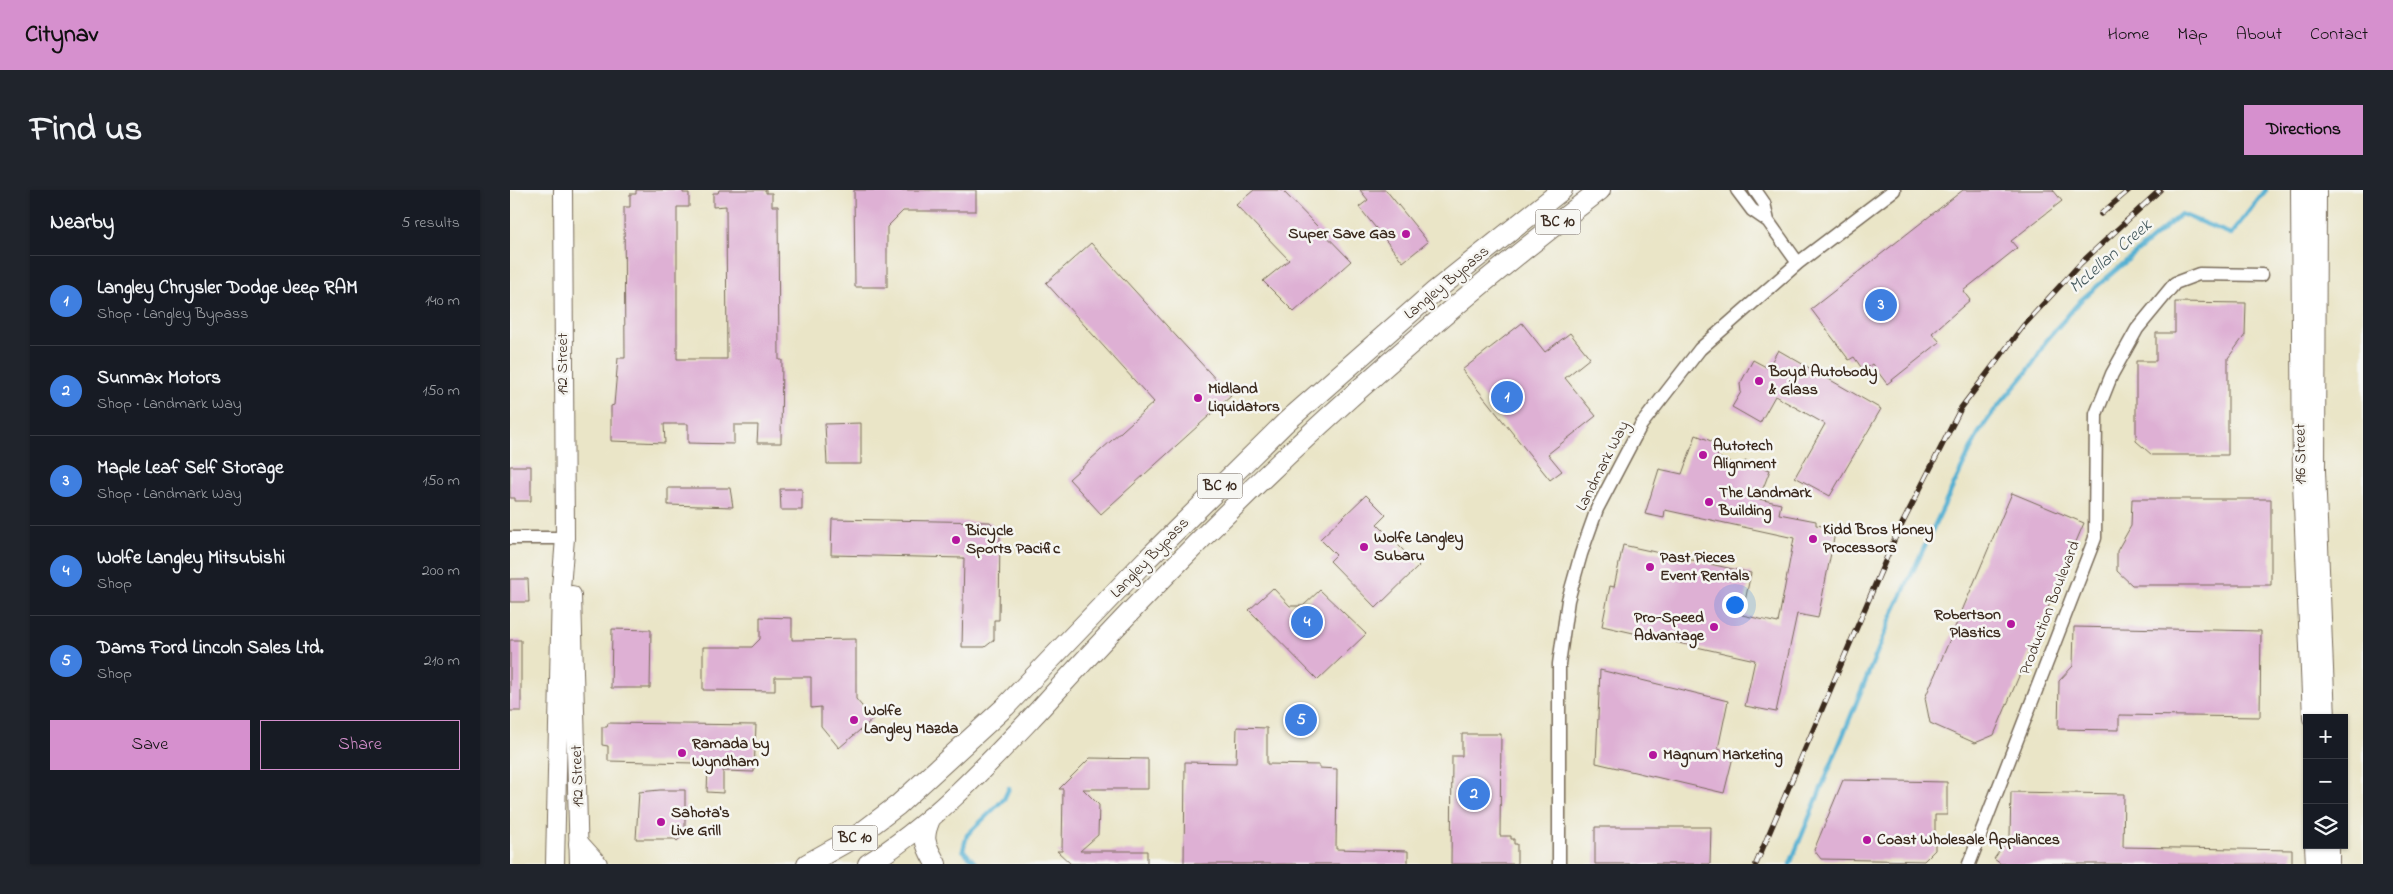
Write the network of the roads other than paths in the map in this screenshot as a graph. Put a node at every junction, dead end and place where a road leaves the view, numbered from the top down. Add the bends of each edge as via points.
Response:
1 (563, 190) edge
2 (1562, 190) edge
3 (1600, 190) edge
4 (1737, 190) edge
5 (1755, 190) edge
6 (1894, 190) edge
7 (2300, 190) edge
8 (2316, 190) edge
9 (1768, 221) junction
10 (1798, 264) junction
11 (2262, 275) dead end
12 (510, 538) edge
13 (565, 538) junction
14 (2312, 714) edge
15 (2326, 714) edge
16 (932, 817) junction
17 (579, 844) junction
18 (2314, 849) edge
19 (2330, 849) edge
20 (872, 863) edge
21 (555, 864) edge
22 (579, 864) edge
23 (597, 864) edge
24 (806, 864) edge
25 (936, 864) edge
26 (1559, 864) edge
27 (1970, 864) edge
28 (2314, 864) edge
29 (2330, 864) edge

1 - 13 main road, 192 Street
2 - 24 highway, Langley Bypass / BC 10 via 1436,291 1286,422 1146,560 1005,707 898,805 857,836
3 - 16 highway, Langley Bypass / BC 10 via 1462,300 1314,430 1163,578 981,772
4 - 9 street via 1752,210
5 - 9 street via 1764,203
6 - 10 street, Landmark Way
7 - 14 main road, 196 Street via 2301,464
8 - 15 main road, 196 Street via 2316,471
9 - 10 street
10 - 26 street, Landmark Way via 1700,349 1641,425 1597,509 1568,600 1559,664
11 - 27 street, Production Boulevard via 2199,274 2175,283 2137,329 2112,374 2096,414 2095,538
12 - 13 street
13 - 17 main road, 192 Street via 571,587
13 - 21 main road, 192 Street
16 - 20 highway, Langley Bypass / BC 10
16 - 25 highway via 924,836
17 - 22 main road, 192 Street
17 - 23 highway
18 - 28 main road
19 - 29 main road

